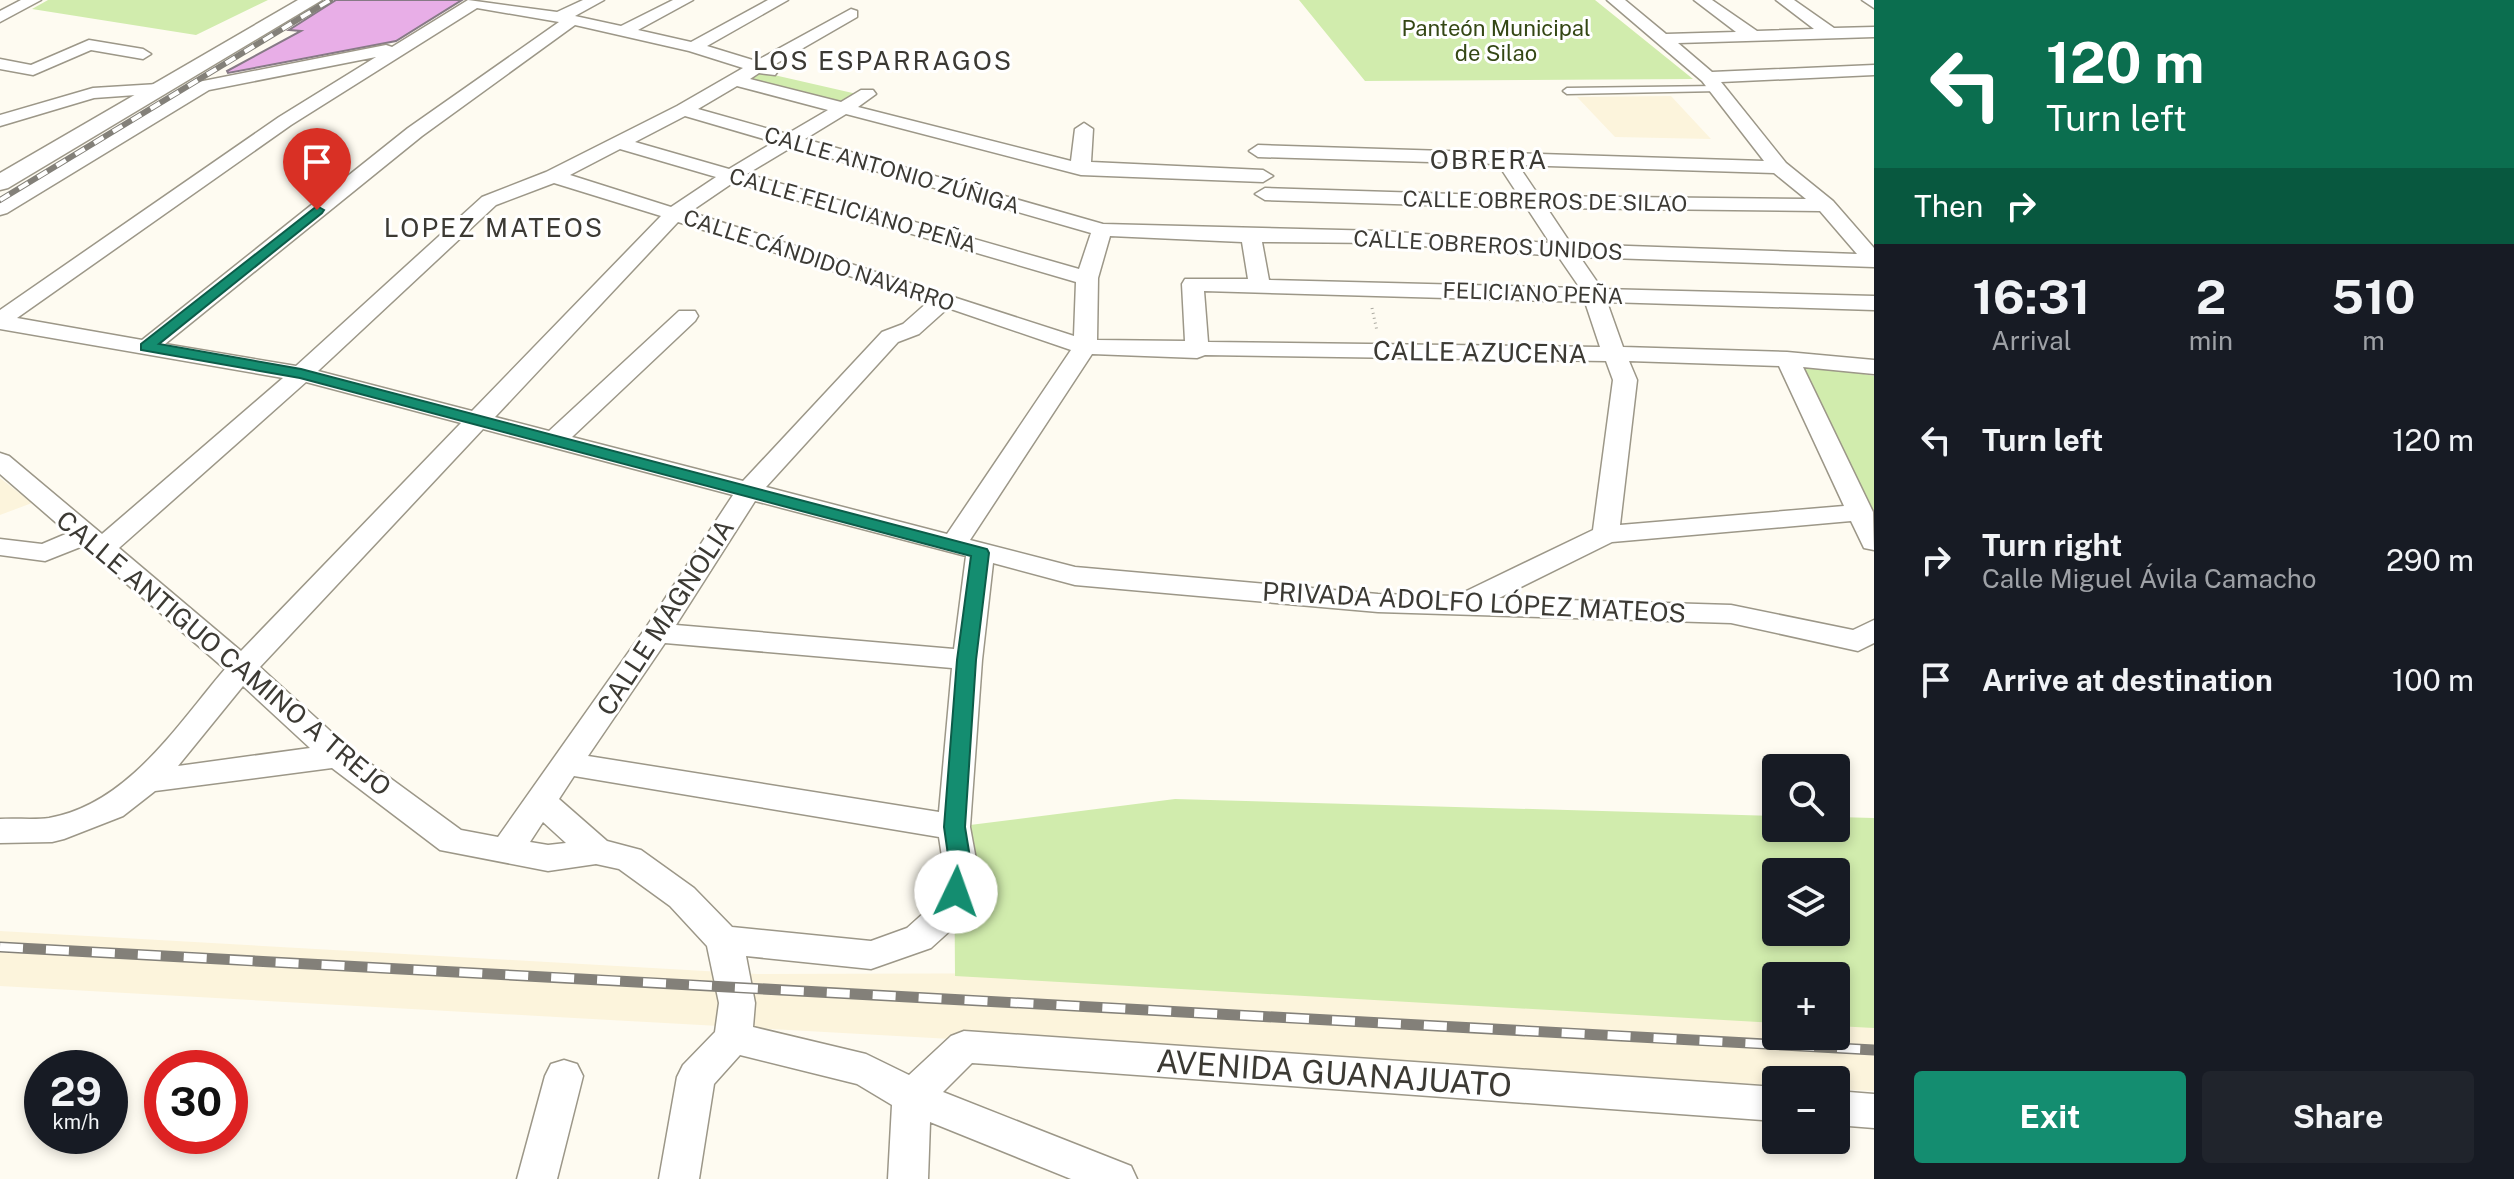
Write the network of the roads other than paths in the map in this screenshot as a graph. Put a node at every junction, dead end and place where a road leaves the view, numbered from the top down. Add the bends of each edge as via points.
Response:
1 (33, 0) edge
2 (312, 0) edge
3 (596, 0) edge
4 (685, 0) edge
5 (780, 0) edge
6 (1615, 0) edge
7 (1702, 0) edge
8 (1784, 0) edge
9 (475, 2) edge
10 (851, 14) dead end
11 (0, 17) edge
12 (565, 19) junction
13 (623, 31) junction
14 (1874, 32) edge
15 (1831, 34) junction
16 (1753, 36) junction
17 (1664, 39) junction
18 (403, 47) junction
19 (693, 47) junction
20 (143, 54) dead end
21 (0, 64) edge
22 (759, 69) junction
23 (1874, 70) edge
24 (790, 76) dead end
25 (737, 81) junction
26 (1712, 83) junction
27 (158, 89) junction
28 (1567, 91) dead end
29 (867, 94) dead end
30 (839, 98) junction
31 (683, 110) junction
32 (0, 121) edge
33 (1084, 129) dead end
34 (790, 141) junction
35 (618, 143) junction
36 (1504, 158) junction
37 (1779, 167) junction
38 (1081, 169) junction
39 (732, 175) junction
40 (553, 176) junction
41 (0, 183) edge
42 (1367, 197) junction
43 (1534, 202) junction
44 (1826, 205) junction
45 (1269, 207) junction
46 (0, 209) edge
47 (674, 214) junction
48 (1102, 230) junction
49 (1251, 236) junction
50 (1382, 237) junction
51 (1565, 250) junction
52 (1874, 261) edge
53 (1087, 278) junction
54 (1260, 287) junction
55 (1595, 295) junction
56 (944, 299) junction
57 (1874, 303) edge
58 (687, 316) dead end
59 (0, 321) edge
60 (147, 347) junction
61 (1085, 347) junction
62 (1197, 351) junction
63 (1614, 354) junction
64 (1787, 359) junction
65 (1874, 367) edge
66 (301, 374) junction
67 (477, 422) junction
68 (553, 441) junction
69 (0, 461) edge
70 (748, 491) junction
71 (1860, 512) junction
72 (1606, 534) junction
73 (95, 542) junction
74 (1874, 542) edge
75 (0, 547) edge
76 (967, 549) junction
77 (1464, 604) junction
78 (1874, 629) edge
79 (657, 633) junction
80 (967, 660) junction
81 (242, 668) junction
82 (338, 756) junction
83 (567, 764) junction
84 (147, 781) junction
85 (541, 801) junction
86 (954, 827) junction
87 (0, 831) edge
88 (506, 851) junction
89 (596, 851) junction
90 (723, 940) junction
91 (733, 1038) junction
92 (564, 1076) dead end
93 (912, 1097) junction
94 (1762, 1103) edge
95 (1850, 1109) edge
96 (1874, 1111) edge
97 (537, 1179) edge
98 (679, 1179) edge
99 (908, 1179) edge
100 (1117, 1179) edge

1 - 11 street
2 - 27 street
3 - 12 street
4 - 13 street
5 - 19 street
6 - 17 street
7 - 16 street
8 - 15 street
9 - 12 street
9 - 18 street
10 - 22 street
12 - 13 street
12 - 60 street
13 - 19 street
14 - 15 street
15 - 16 street
16 - 17 street
17 - 26 street
18 - 46 street via 204,86
18 - 59 street via 285,121
19 - 22 street
20 - 21 street via 89,45 33,70
22 - 24 street
22 - 25 street
23 - 26 street
25 - 30 street
25 - 31 street
26 - 28 lane
26 - 37 street
27 - 32 street via 93,93
27 - 41 street
29 - 30 street
30 - 34 street
30 - 38 street
31 - 34 street, CALLE ANTONIO ZÚÑIGA
31 - 35 street
33 - 38 street
34 - 39 street
34 - 48 street, CALLE ANTONIO ZÚÑIGA
35 - 39 street, CALLE FELICIANO PEÑA
35 - 40 street
36 - 37 street
36 - 43 street
36 - 45 street via 1258,142
37 - 44 street
38 - 45 street
39 - 47 street
39 - 53 street, CALLE FELICIANO PEÑA
40 - 47 street, CALLE CÁNDIDO NAVARRO
40 - 66 street via 489,201
42 - 43 street, CALLE OBREROS DE SILAO
42 - 45 street, CALLE OBREROS DE SILAO
42 - 50 street
43 - 44 street, CALLE OBREROS DE SILAO
43 - 51 street
44 - 52 street
45 - 49 street, CALLE OBREROS UNIDOS
45 - 50 street, CALLE OBREROS UNIDOS
47 - 56 street, CALLE CÁNDIDO NAVARRO
47 - 67 street
48 - 49 street, CALLE OBREROS UNIDOS
48 - 53 street
49 - 54 street
50 - 51 street, CALLE OBREROS UNIDOS
51 - 52 street, CALLE OBREROS UNIDOS
51 - 55 street
53 - 61 street
54 - 55 street, FELICIANO PEÑA
54 - 62 street, FELICIANO PEÑA via 1193,284
55 - 57 street, FELICIANO PEÑA
55 - 63 street
56 - 61 street, CALLE CÁNDIDO NAVARRO
56 - 70 street, CALLE MAGNOLIA via 911,329 890,337
58 - 68 street
59 - 60 street, PRIVADA ADOLFO LÓPEZ MATEOS
60 - 66 street, PRIVADA ADOLFO LÓPEZ MATEOS
61 - 62 street, CALLE AZUCENA
61 - 76 street
62 - 63 street, CALLE AZUCENA
63 - 64 street, CALLE AZUCENA
63 - 72 street via 1625,380
64 - 65 street, CALLE AZUCENA
64 - 71 street
66 - 67 street, PRIVADA ADOLFO LÓPEZ MATEOS
66 - 73 street
67 - 68 street, PRIVADA ADOLFO LÓPEZ MATEOS
67 - 81 street
68 - 70 street, PRIVADA ADOLFO LÓPEZ MATEOS
69 - 73 street, CALLE ANTIGUO CAMINO A TREJO
70 - 76 street, PRIVADA ADOLFO LÓPEZ MATEOS
70 - 79 street, CALLE MAGNOLIA
71 - 72 street
71 - 74 street
72 - 77 street
73 - 75 street via 45,553
73 - 81 street, CALLE ANTIGUO CAMINO A TREJO
76 - 77 street, PRIVADA ADOLFO LÓPEZ MATEOS via 1075,576 1378,603
76 - 80 street
77 - 78 street, PRIVADA ADOLFO LÓPEZ MATEOS via 1731,614 1858,641
79 - 80 street
79 - 83 street, CALLE MAGNOLIA
80 - 86 street
81 - 82 street, CALLE ANTIGUO CAMINO A TREJO
81 - 84 street
82 - 84 street
82 - 88 street, CALLE ANTIGUO CAMINO A TREJO via 452,841
83 - 85 street, CALLE MAGNOLIA
83 - 86 street
84 - 87 street via 111,808 52,830
85 - 88 street, CALLE MAGNOLIA
85 - 89 street
86 - 90 street via 962,876 951,909 919,938 871,955
88 - 89 street, CALLE ANTIGUO CAMINO A TREJO via 548,858
89 - 90 street, CALLE ANTIGUO CAMINO A TREJO via 629,859 682,897
90 - 91 street via 737,1003
91 - 93 street via 866,1070
91 - 98 street via 696,1077
92 - 97 street
93 - 94 street, AVENIDA GUANAJUATO via 964,1047
93 - 99 street
93 - 100 street
95 - 96 street

